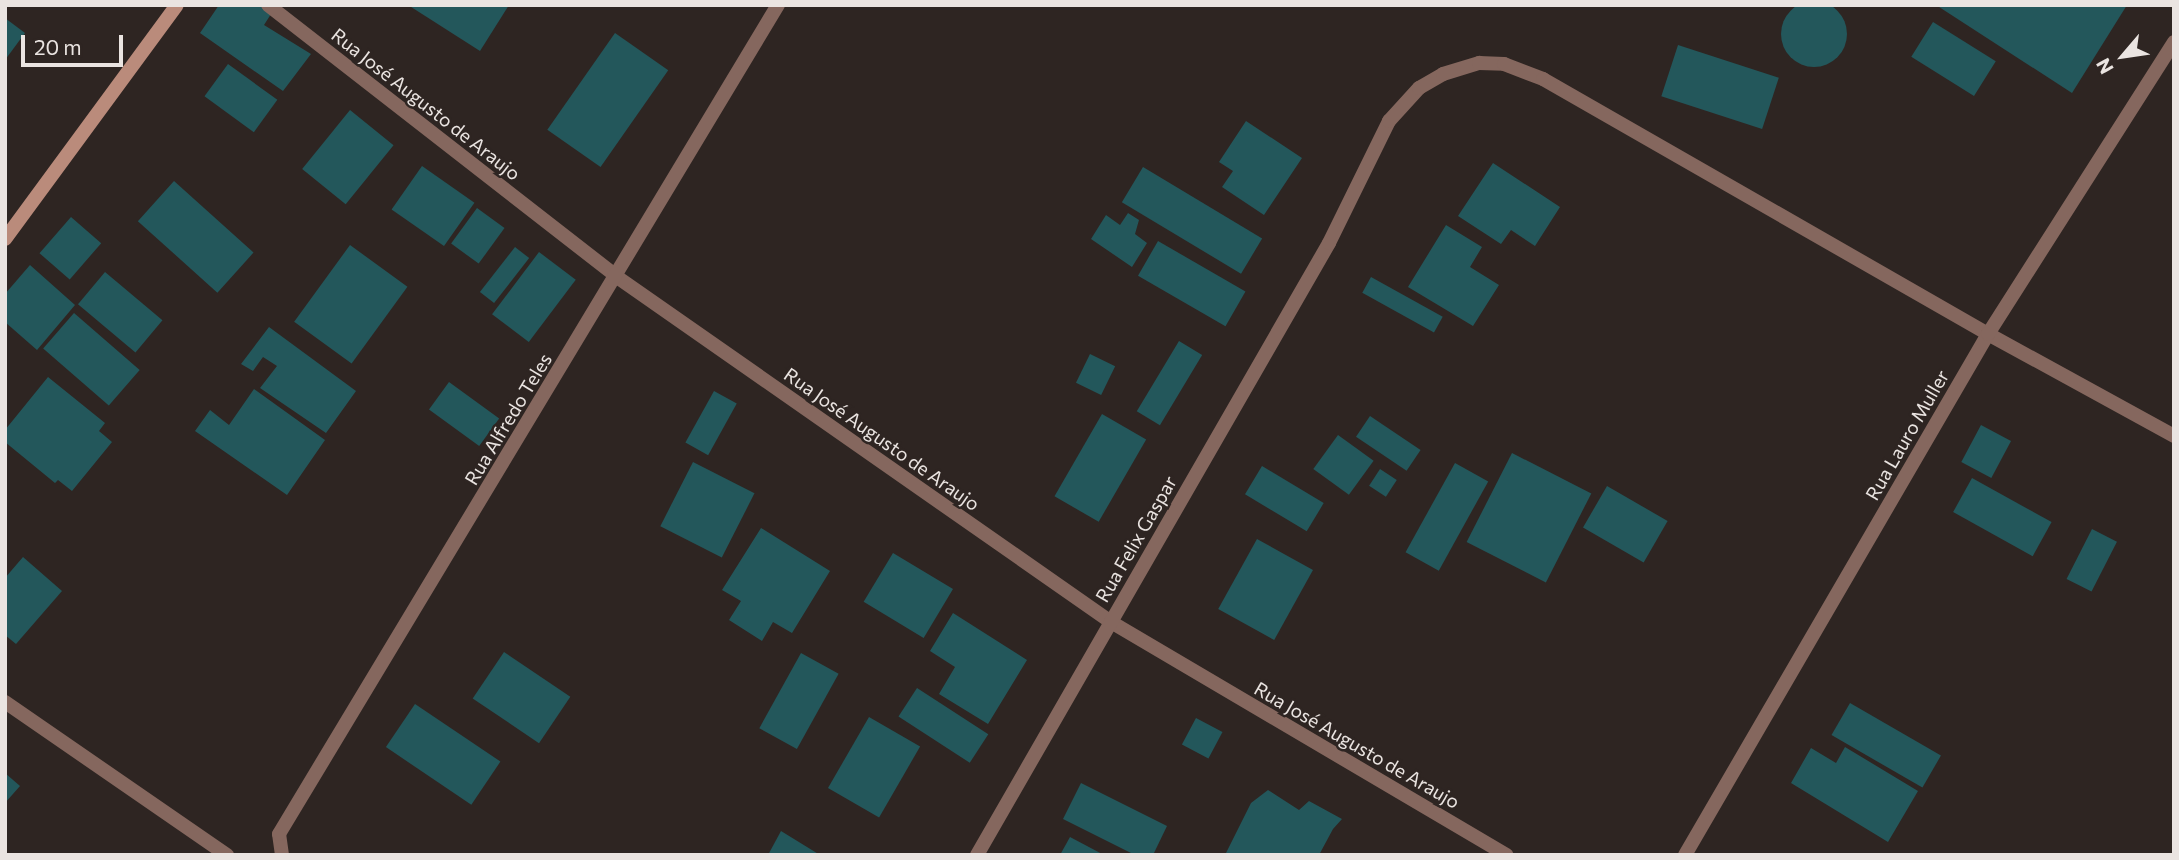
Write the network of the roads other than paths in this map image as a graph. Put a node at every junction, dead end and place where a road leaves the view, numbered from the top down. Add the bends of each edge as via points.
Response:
1 (177, 5) edge
2 (268, 5) edge
3 (778, 5) edge
4 (2174, 42) edge
5 (5, 239) edge
6 (617, 277) junction
7 (1988, 334) junction
8 (2174, 436) edge
9 (1111, 622) junction
10 (5, 702) edge
11 (227, 855) edge
12 (282, 855) edge
13 (978, 855) edge
14 (1507, 855) edge
15 (1685, 855) edge

1 - 5 street
2 - 6 street, Rua José Augusto de Araujo
3 - 6 street, Rua Alfredo Teles
4 - 7 street, Rua Lauro Muller
6 - 9 street, Rua José Augusto de Araujo
6 - 12 street, Rua Alfredo Teles via 279,834
7 - 8 street, Rua Felix Gaspar
7 - 9 street, Rua Felix Gaspar via 1543,79 1504,64 1479,63 1443,74 1419,88 1389,121 1329,243
7 - 15 street, Rua Lauro Muller
9 - 13 street, Rua Felix Gaspar
9 - 14 street, Rua José Augusto de Araujo
10 - 11 street

